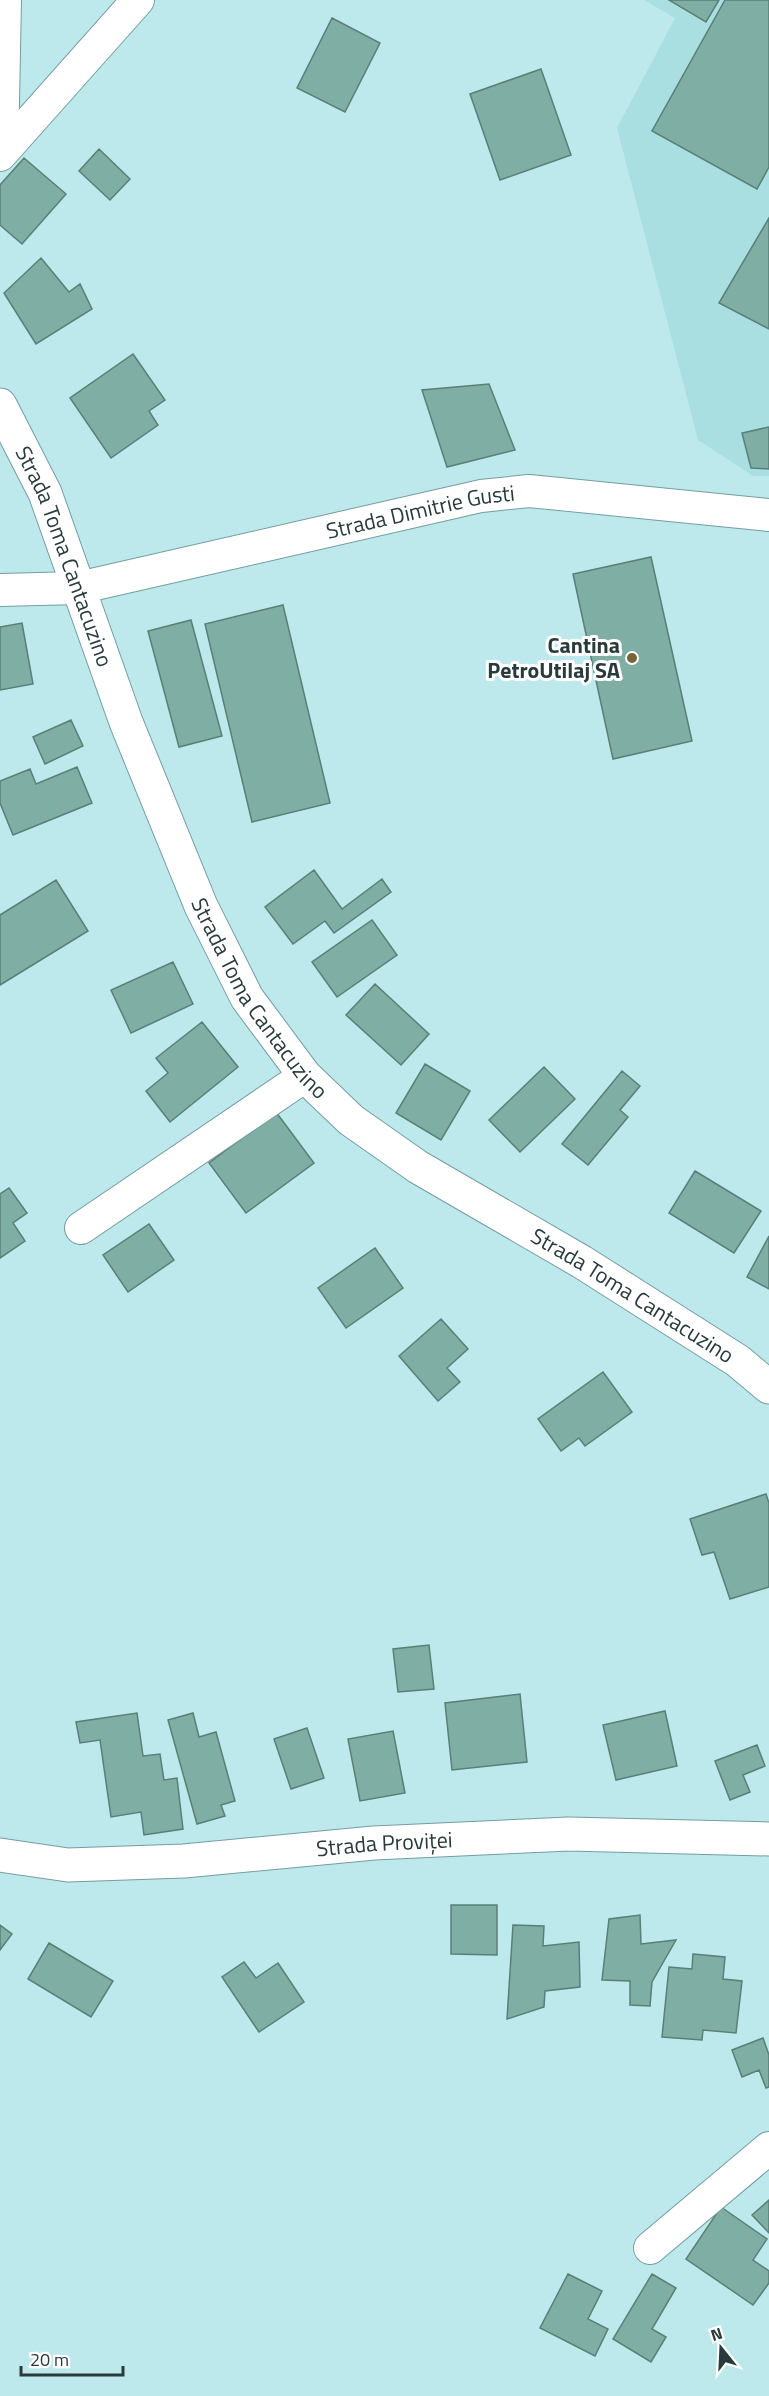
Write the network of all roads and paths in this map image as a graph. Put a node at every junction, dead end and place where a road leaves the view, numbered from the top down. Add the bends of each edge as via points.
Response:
1 (6, 0) edge
2 (138, 0) edge
3 (1, 153) edge
4 (0, 405) edge
5 (769, 515) edge
6 (78, 588) junction
7 (0, 590) edge
8 (304, 1076) junction
9 (81, 1228) dead end
10 (769, 1387) edge
11 (769, 1839) edge
12 (0, 1855) edge
13 (769, 2148) edge
14 (650, 2248) dead end

1 - 3 street
2 - 3 street
4 - 6 street, Strada Toma Cantacuzino via 45,493
5 - 6 street, Strada Dimitrie Gusti via 529,491 490,495
6 - 7 street, Strada Dimitrie Gusti
6 - 8 street, Strada Toma Cantacuzino via 126,722 201,906 247,998
8 - 9 street
8 - 10 street, Strada Toma Cantacuzino via 351,1120 418,1167 582,1262 738,1361
11 - 12 street, Strada Proviței via 569,1834 374,1843 184,1861 68,1865
13 - 14 street

